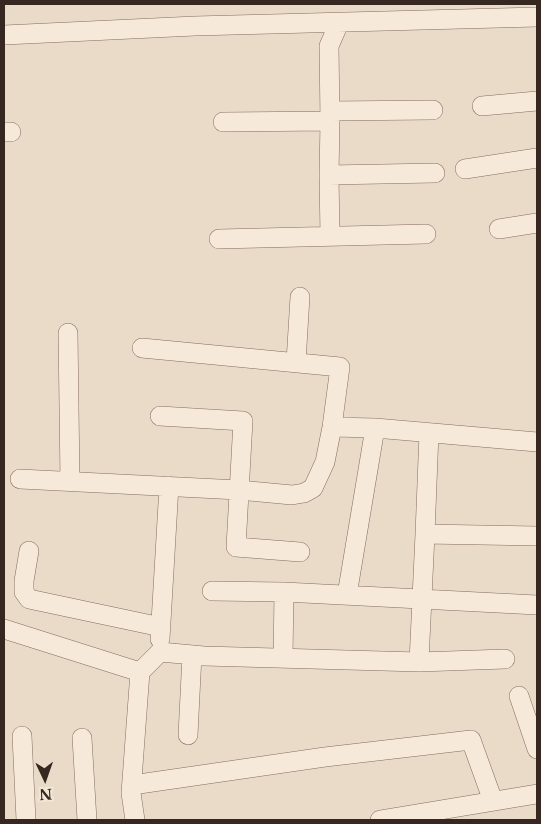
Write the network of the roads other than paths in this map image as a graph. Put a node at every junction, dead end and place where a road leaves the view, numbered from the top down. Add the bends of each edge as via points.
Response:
1 (537, 17) edge
2 (339, 23) junction
3 (4, 35) edge
4 (537, 101) edge
5 (482, 106) dead end
6 (432, 110) dead end
7 (330, 116) junction
8 (222, 122) dead end
9 (537, 158) edge
10 (465, 169) dead end
11 (435, 173) dead end
12 (329, 175) junction
13 (537, 223) edge
14 (499, 229) dead end
15 (426, 234) dead end
16 (330, 236) junction
17 (220, 239) dead end
18 (300, 296) dead end
19 (68, 333) dead end
20 (142, 348) dead end
21 (296, 362) junction
22 (160, 416) dead end
23 (332, 427) junction
24 (376, 428) junction
25 (429, 433) junction
26 (537, 442) edge
27 (20, 479) dead end
28 (70, 481) junction
29 (169, 486) junction
30 (239, 490) junction
31 (425, 534) junction
32 (537, 536) edge
33 (29, 551) dead end
34 (300, 552) dead end
35 (212, 591) dead end
36 (284, 592) junction
37 (347, 595) junction
38 (422, 599) junction
39 (537, 605) edge
40 (161, 627) junction
41 (4, 629) edge
42 (160, 652) junction
43 (192, 655) junction
44 (283, 658) junction
45 (505, 659) dead end
46 (419, 662) junction
47 (140, 672) junction
48 (519, 696) dead end
49 (188, 735) dead end
50 (22, 736) dead end
51 (82, 738) dead end
52 (537, 749) edge
53 (132, 785) junction
54 (537, 794) edge
55 (493, 801) junction
56 (26, 820) edge
57 (87, 820) edge
58 (135, 820) edge
59 (380, 820) edge

1 - 2 street
2 - 3 street
2 - 7 street via 329,46
4 - 5 street
6 - 7 street
7 - 8 street
7 - 12 street
9 - 10 street
11 - 12 street
12 - 16 street
13 - 14 street
15 - 16 street
16 - 17 street
18 - 21 street
19 - 28 street
20 - 21 street
21 - 23 street via 340,367
22 - 30 street via 243,421
23 - 24 street
23 - 30 street via 325,462 313,488 292,494
24 - 25 street
24 - 37 street
25 - 26 street
25 - 31 street
27 - 28 street
28 - 29 street
29 - 30 street
29 - 40 street
30 - 34 street via 236,547
31 - 32 street
31 - 38 street
33 - 40 street via 24,592 29,599
35 - 36 street
36 - 37 street
36 - 44 street
37 - 38 street
38 - 39 street
38 - 46 street
40 - 42 street
41 - 47 street
42 - 43 street
42 - 47 street
43 - 44 street
43 - 49 street
44 - 46 street
45 - 46 street
47 - 53 street
48 - 52 street
50 - 56 street
51 - 57 street
53 - 55 street via 471,740
53 - 58 street
54 - 55 street
55 - 59 street

